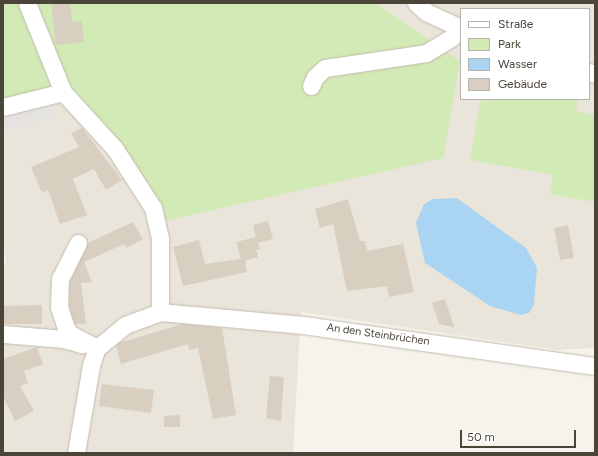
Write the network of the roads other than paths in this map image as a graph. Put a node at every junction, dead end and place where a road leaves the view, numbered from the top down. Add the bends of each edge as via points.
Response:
1 (27, 3) edge
2 (421, 8) edge
3 (460, 28) edge
4 (460, 29) edge
5 (310, 86) dead end
6 (63, 92) junction
7 (3, 107) edge
8 (78, 242) dead end
9 (160, 312) junction
10 (3, 334) edge
11 (24, 336) junction
12 (3, 344) edge
13 (97, 348) junction
14 (595, 366) edge
15 (76, 453) edge

1 - 6 street
2 - 3 street
4 - 5 street via 451,38 426,53 325,68
6 - 7 street
6 - 9 street via 115,149 153,208 160,239
8 - 13 street via 60,279 59,307 62,322 69,332
9 - 13 street via 125,325
9 - 14 street, An den Steinbrüchen via 304,325
10 - 11 street
11 - 12 street
11 - 13 street via 64,340
13 - 15 street via 91,365

